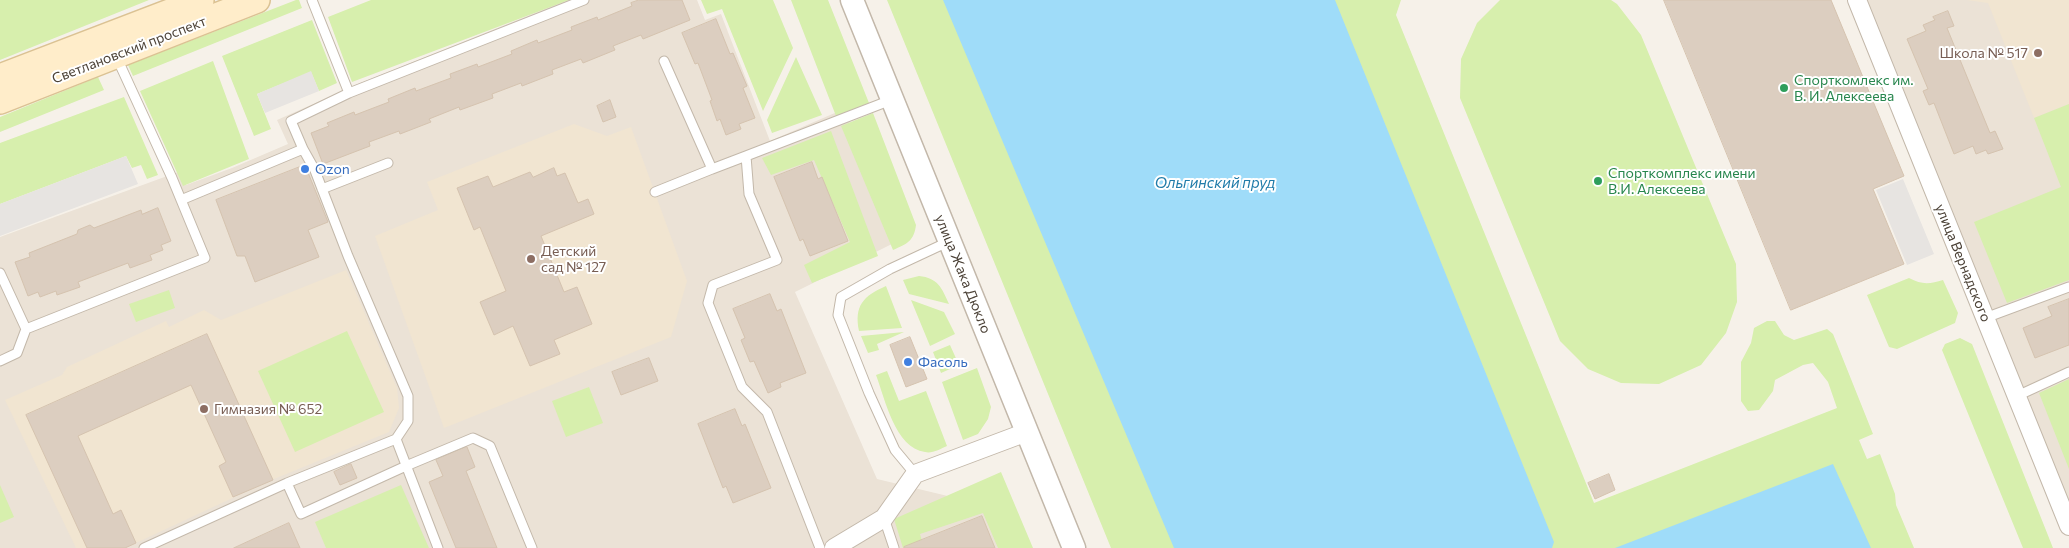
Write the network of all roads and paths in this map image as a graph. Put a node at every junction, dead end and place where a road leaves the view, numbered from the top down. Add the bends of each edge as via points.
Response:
1 (200, 0) edge
2 (258, 0) edge
3 (312, 0) edge
4 (584, 0) edge
5 (852, 0) edge
6 (1857, 0) edge
7 (116, 55) junction
8 (664, 61) dead end
9 (0, 77) edge
10 (349, 94) junction
11 (892, 99) junction
12 (0, 101) edge
13 (303, 150) junction
14 (746, 156) junction
15 (388, 163) dead end
16 (712, 169) junction
17 (322, 189) junction
18 (655, 192) dead end
19 (181, 200) junction
20 (950, 241) junction
21 (0, 273) edge
22 (2069, 287) edge
23 (1985, 318) junction
24 (26, 329) junction
25 (0, 362) edge
26 (2069, 372) edge
27 (2016, 396) junction
28 (1027, 432) junction
29 (396, 438) junction
30 (406, 466) junction
31 (915, 474) junction
32 (288, 483) junction
33 (884, 518) junction
34 (2069, 526) edge
35 (144, 548) edge
36 (438, 548) edge
37 (532, 548) edge
38 (820, 548) edge
39 (834, 548) edge
40 (894, 548) edge
41 (1074, 548) edge

1 - 9 main road, Светлановский проспект
2 - 7 main road, Светлановский проспект
3 - 10 lane
4 - 10 lane
5 - 11 street, улица Жака Дюкло
6 - 23 street, улица Вернадского
7 - 12 main road, Светлановский проспект
7 - 19 lane
8 - 16 lane
10 - 13 lane via 291,121
11 - 14 lane
11 - 20 street, улица Жака Дюкло
13 - 17 lane
13 - 19 lane
14 - 16 lane
14 - 38 lane via 750,194 777,260 713,285 708,303 742,388 767,412
15 - 17 lane
16 - 18 lane
17 - 29 lane via 408,396 408,421
19 - 24 lane via 205,258
20 - 28 street, улица Жака Дюкло
20 - 31 lane via 890,268 841,297 838,315 868,393 895,450
21 - 24 lane
22 - 23 lane
23 - 27 street, улица Вернадского
24 - 25 lane via 17,353
26 - 27 lane
27 - 34 street, улица Вернадского
28 - 31 street
28 - 41 street, улица Жака Дюкло
29 - 30 lane
29 - 32 lane
30 - 32 lane via 301,514
30 - 36 lane
30 - 37 lane via 473,438 490,446
31 - 33 street
32 - 35 lane
33 - 39 street
33 - 40 lane

